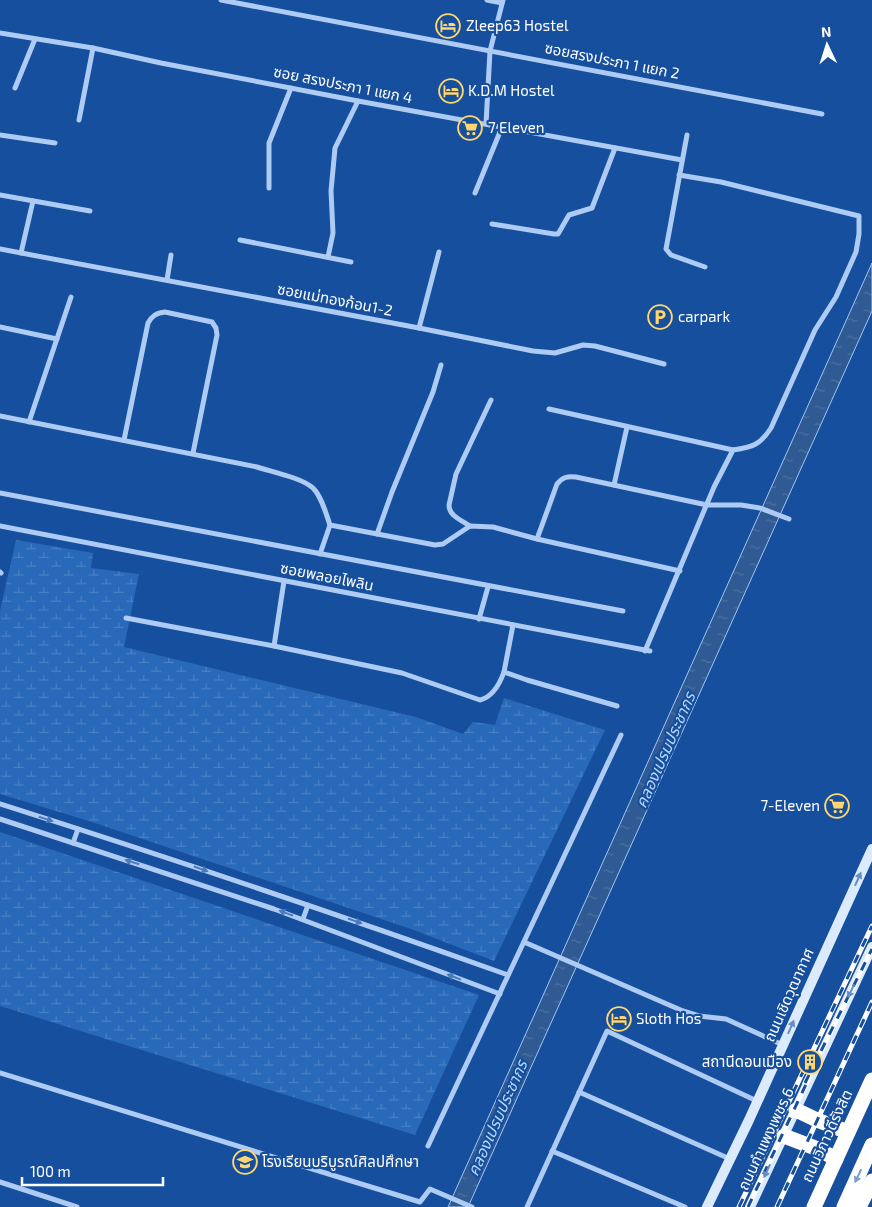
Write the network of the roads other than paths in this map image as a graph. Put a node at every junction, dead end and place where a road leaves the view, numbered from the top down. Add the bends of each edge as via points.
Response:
1 (221, 0) edge
2 (487, 0) edge
3 (503, 1) edge
4 (0, 33) edge
5 (35, 39) junction
6 (93, 48) junction
7 (490, 51) junction
8 (15, 88) dead end
9 (291, 88) junction
10 (358, 101) junction
11 (822, 114) dead end
12 (79, 120) dead end
13 (486, 124) junction
14 (502, 127) junction
15 (0, 135) edge
16 (687, 135) dead end
17 (55, 143) dead end
18 (615, 148) junction
19 (682, 160) junction
20 (679, 175) junction
21 (268, 188) dead end
22 (475, 194) dead end
23 (0, 195) edge
24 (33, 201) junction
25 (90, 211) dead end
26 (492, 224) dead end
27 (240, 240) dead end
28 (0, 250) edge
29 (439, 252) dead end
30 (21, 253) junction
31 (171, 255) dead end
32 (328, 258) junction
33 (351, 262) dead end
34 (705, 267) dead end
35 (167, 280) junction
36 (71, 296) dead end
37 (0, 327) edge
38 (419, 328) junction
39 (57, 339) junction
40 (664, 364) dead end
41 (441, 365) dead end
42 (491, 400) dead end
43 (548, 409) dead end
44 (0, 416) edge
45 (29, 422) junction
46 (627, 427) junction
47 (124, 440) junction
48 (733, 450) junction
49 (193, 453) junction
50 (614, 486) junction
51 (0, 493) edge
52 (707, 505) junction
53 (789, 520) dead end
54 (330, 524) junction
55 (0, 526) edge
56 (470, 526) junction
57 (377, 534) junction
58 (537, 539) junction
59 (320, 554) junction
60 (680, 570) junction
61 (284, 581) junction
62 (488, 587) junction
63 (623, 611) dead end
64 (126, 618) dead end
65 (479, 619) junction
66 (513, 625) junction
67 (274, 646) junction
68 (504, 672) junction
69 (618, 706) dead end
70 (621, 735) dead end
71 (0, 804) edge
72 (0, 819) edge
73 (78, 829) junction
74 (73, 843) junction
75 (872, 849) edge
76 (308, 905) junction
77 (303, 920) junction
78 (524, 942) junction
79 (872, 947) edge
80 (508, 975) junction
81 (500, 994) junction
82 (783, 1045) junction
83 (0, 1073) edge
84 (872, 1080) edge
85 (579, 1092) junction
86 (758, 1101) junction
87 (872, 1105) edge
88 (796, 1110) junction
89 (848, 1132) junction
90 (784, 1136) junction
91 (872, 1145) edge
92 (428, 1146) dead end
93 (552, 1151) junction
94 (730, 1159) junction
95 (836, 1159) junction
96 (872, 1181) edge
97 (0, 1182) edge
98 (77, 1207) edge
99 (472, 1207) edge
100 (527, 1207) edge
101 (685, 1207) edge
102 (707, 1207) edge
103 (750, 1207) edge
104 (814, 1207) edge
105 (825, 1207) edge
106 (844, 1207) edge
107 (859, 1207) edge

1 - 7 street, ซอยสรงประภา 1 แยก 2
2 - 3 street
3 - 7 street
4 - 5 street, ซอย สรงประภา 1 แยก 4
5 - 6 street, ซอย สรงประภา 1 แยก 4
5 - 8 street
6 - 9 street, ซอย สรงประภา 1 แยก 4
6 - 12 street
7 - 11 street, ซอยสรงประภา 1 แยก 2
7 - 13 street
9 - 10 street, ซอย สรงประภา 1 แยก 4
9 - 21 street via 269,143
10 - 13 street, ซอย สรงประภา 1 แยก 4
10 - 32 street via 335,148 331,191 333,233
13 - 14 street, ซอย สรงประภา 1 แยก 4
14 - 18 street, ซอย สรงประภา 1 แยก 4
14 - 22 street
15 - 17 street
16 - 19 street
18 - 19 street, ซอย สรงประภา 1 แยก 4
18 - 26 street via 592,208 569,216 558,234
19 - 20 street
20 - 34 street via 667,251
20 - 48 street via 739,186 859,216 859,234 852,262 836,297 815,330 770,428 756,445
23 - 24 street
24 - 25 street
24 - 30 street
27 - 32 street
28 - 30 street, ซอยแม่ทองก้อน1-2
29 - 38 street
30 - 35 street, ซอยแม่ทองก้อน1-2
31 - 35 street
32 - 33 street
35 - 38 street, ซอยแม่ทองก้อน1-2
36 - 39 street
37 - 39 street
38 - 40 street, ซอยแม่ทองก้อน1-2 via 545,353 595,346
39 - 45 street
41 - 57 street via 434,392
42 - 56 street via 456,474 448,505 453,515
43 - 46 street
44 - 45 street
45 - 47 street
46 - 48 street
46 - 50 street
47 - 49 street
47 - 49 street via 148,323 157,313 165,312 212,322 218,335
48 - 52 street
49 - 54 street via 298,480 313,488 319,496
50 - 52 street
50 - 58 street via 576,477 562,478
51 - 59 street
52 - 53 street via 760,508
52 - 60 street
54 - 57 street
54 - 59 street
55 - 61 street, ซอยพลอยไพลิน
56 - 57 street via 444,544 435,545
56 - 58 street via 493,527
58 - 60 street
59 - 62 street
60 - 66 street, ซอยพลอยไพลิน via 648,651
61 - 65 street, ซอยพลอยไพลิน
61 - 67 street
62 - 63 street
62 - 65 street
64 - 67 street
65 - 66 street, ซอยพลอยไพลิน
66 - 68 street
67 - 68 street via 402,673 480,700 492,693
68 - 69 street
70 - 78 street
71 -> 73 street
72 - 74 street
73 - 74 street
73 -> 76 street
77 -> 74 street
82 -> 75 main road, ถนนเชิดวุฒากาศ
76 - 77 street
76 -> 80 street
81 -> 77 street
78 - 80 street
78 - 82 street via 683,1011 726,1020
79 -> 88 main road, ถนนกำแพงเพชร 6
80 - 81 street
81 - 92 street
82 - 86 main road, ถนนเชิดวุฒากาศ
83 - 99 street via 420,1202 430,1189
84 - 89 highway, ถนนวิภาวดีรังสิต
85 - 86 street via 608,1031
85 - 93 street
85 - 94 street
86 - 94 main road, ถนนเชิดวุฒากาศ
87 - 105 highway
88 - 89 highway
88 - 90 main road, ถนนกำแพงเพชร 6
89 - 95 highway, ถนนวิภาวดีรังสิต
90 - 95 highway
90 -> 103 main road, ถนนกำแพงเพชร 6
91 -> 106 highway
93 - 100 street
93 - 101 street
94 - 102 main road, ถนนเชิดวุฒากาศ
95 - 104 highway, ถนนวิภาวดีรังสิต
96 - 107 highway
97 - 98 street

